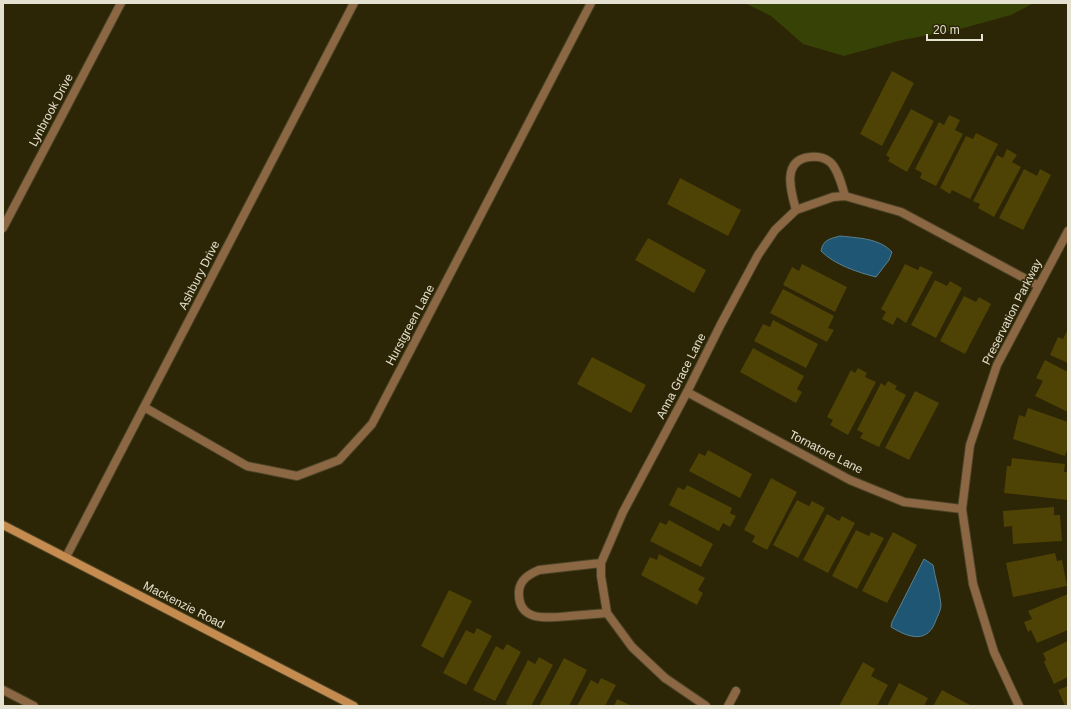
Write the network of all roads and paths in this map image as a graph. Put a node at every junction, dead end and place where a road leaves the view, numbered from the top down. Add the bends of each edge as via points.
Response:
1 (121, 3) edge
2 (354, 3) edge
3 (591, 3) edge
4 (845, 196) junction
5 (796, 210) junction
6 (3, 228) edge
7 (1068, 231) edge
8 (1039, 286) junction
9 (687, 392) junction
10 (144, 407) junction
11 (962, 509) junction
12 (3, 525) edge
13 (66, 557) junction
14 (601, 563) junction
15 (607, 613) junction
16 (3, 690) edge
17 (736, 691) dead end
18 (34, 706) edge
19 (354, 706) edge
20 (706, 706) edge
21 (728, 706) edge
22 (1019, 706) edge

1 - 6 street, Lynbrook Drive
2 - 10 street, Ashbury Drive
3 - 10 street, Hurstgreen Lane via 372,424 340,460 297,476 247,466
4 - 5 street, Anna Grace Lane via 833,197
4 - 5 street via 830,162 818,156 804,158 795,164 790,175 790,190
4 - 8 street, Anna Grace Lane via 901,212
5 - 9 street, Anna Grace Lane via 775,230 758,255
7 - 8 street, Preservation Parkway
8 - 11 street, Preservation Parkway via 994,372 970,445
9 - 11 street, Tornatore Lane via 850,480 904,502
9 - 14 street, Anna Grace Lane via 637,485
10 - 13 street, Ashbury Drive
11 - 22 street, Preservation Parkway via 973,584 994,652
12 - 13 main road, Mackenzie Road
13 - 19 main road, Mackenzie Road
14 - 15 street, Anna Grace Lane via 601,582
14 - 15 street via 539,570 524,579 519,598 526,612 534,617
15 - 20 street, Anna Grace Lane via 632,647 665,678
16 - 18 street
17 - 21 street

